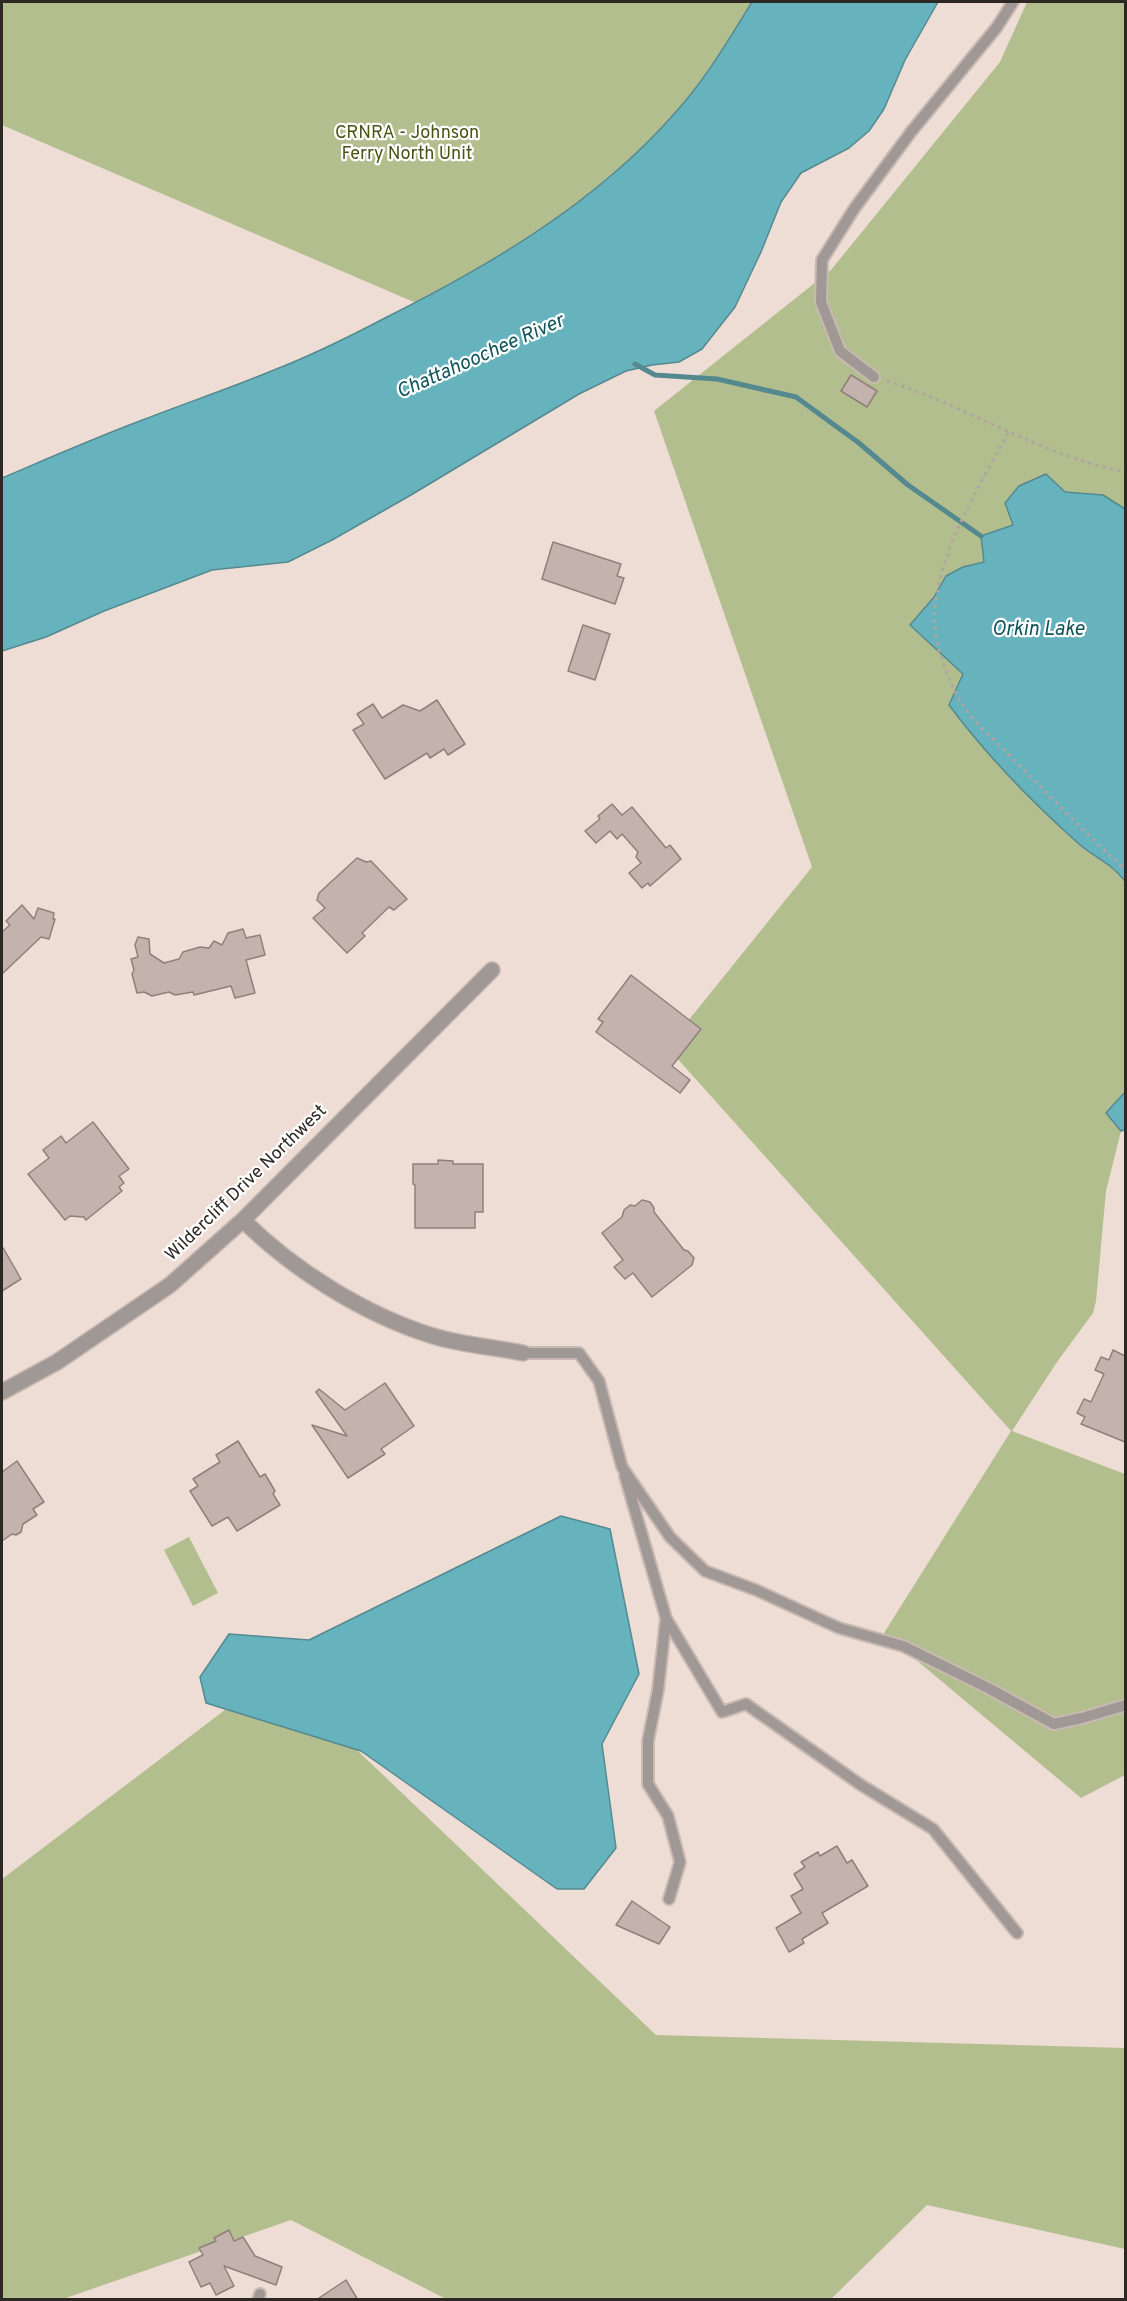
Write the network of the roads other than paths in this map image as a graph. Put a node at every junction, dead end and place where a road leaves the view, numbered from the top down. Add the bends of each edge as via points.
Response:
1 (1013, 2) edge
2 (874, 376) road end
3 (492, 970) dead end
4 (243, 1220) junction
5 (523, 1353) joint
6 (2, 1392) edge
7 (622, 1467) junction
8 (666, 1618) junction
9 (1125, 1705) edge
10 (669, 1899) dead end
11 (1017, 1933) dead end

1 - 2 lane via 911,132 822,260 821,302 840,351
3 - 4 street, Wildercliff Drive Northwest
4 - 5 street via 267,1244 381,1317 435,1336
4 - 6 street, Wildercliff Drive Northwest via 161,1291 57,1362
5 - 7 lane via 579,1353 599,1381
7 - 8 lane
7 - 9 lane via 670,1537 705,1571 839,1628 903,1646 1054,1724
8 - 10 lane via 648,1742 648,1784 669,1816 680,1862
8 - 11 lane via 722,1712 746,1704 861,1785 933,1829

